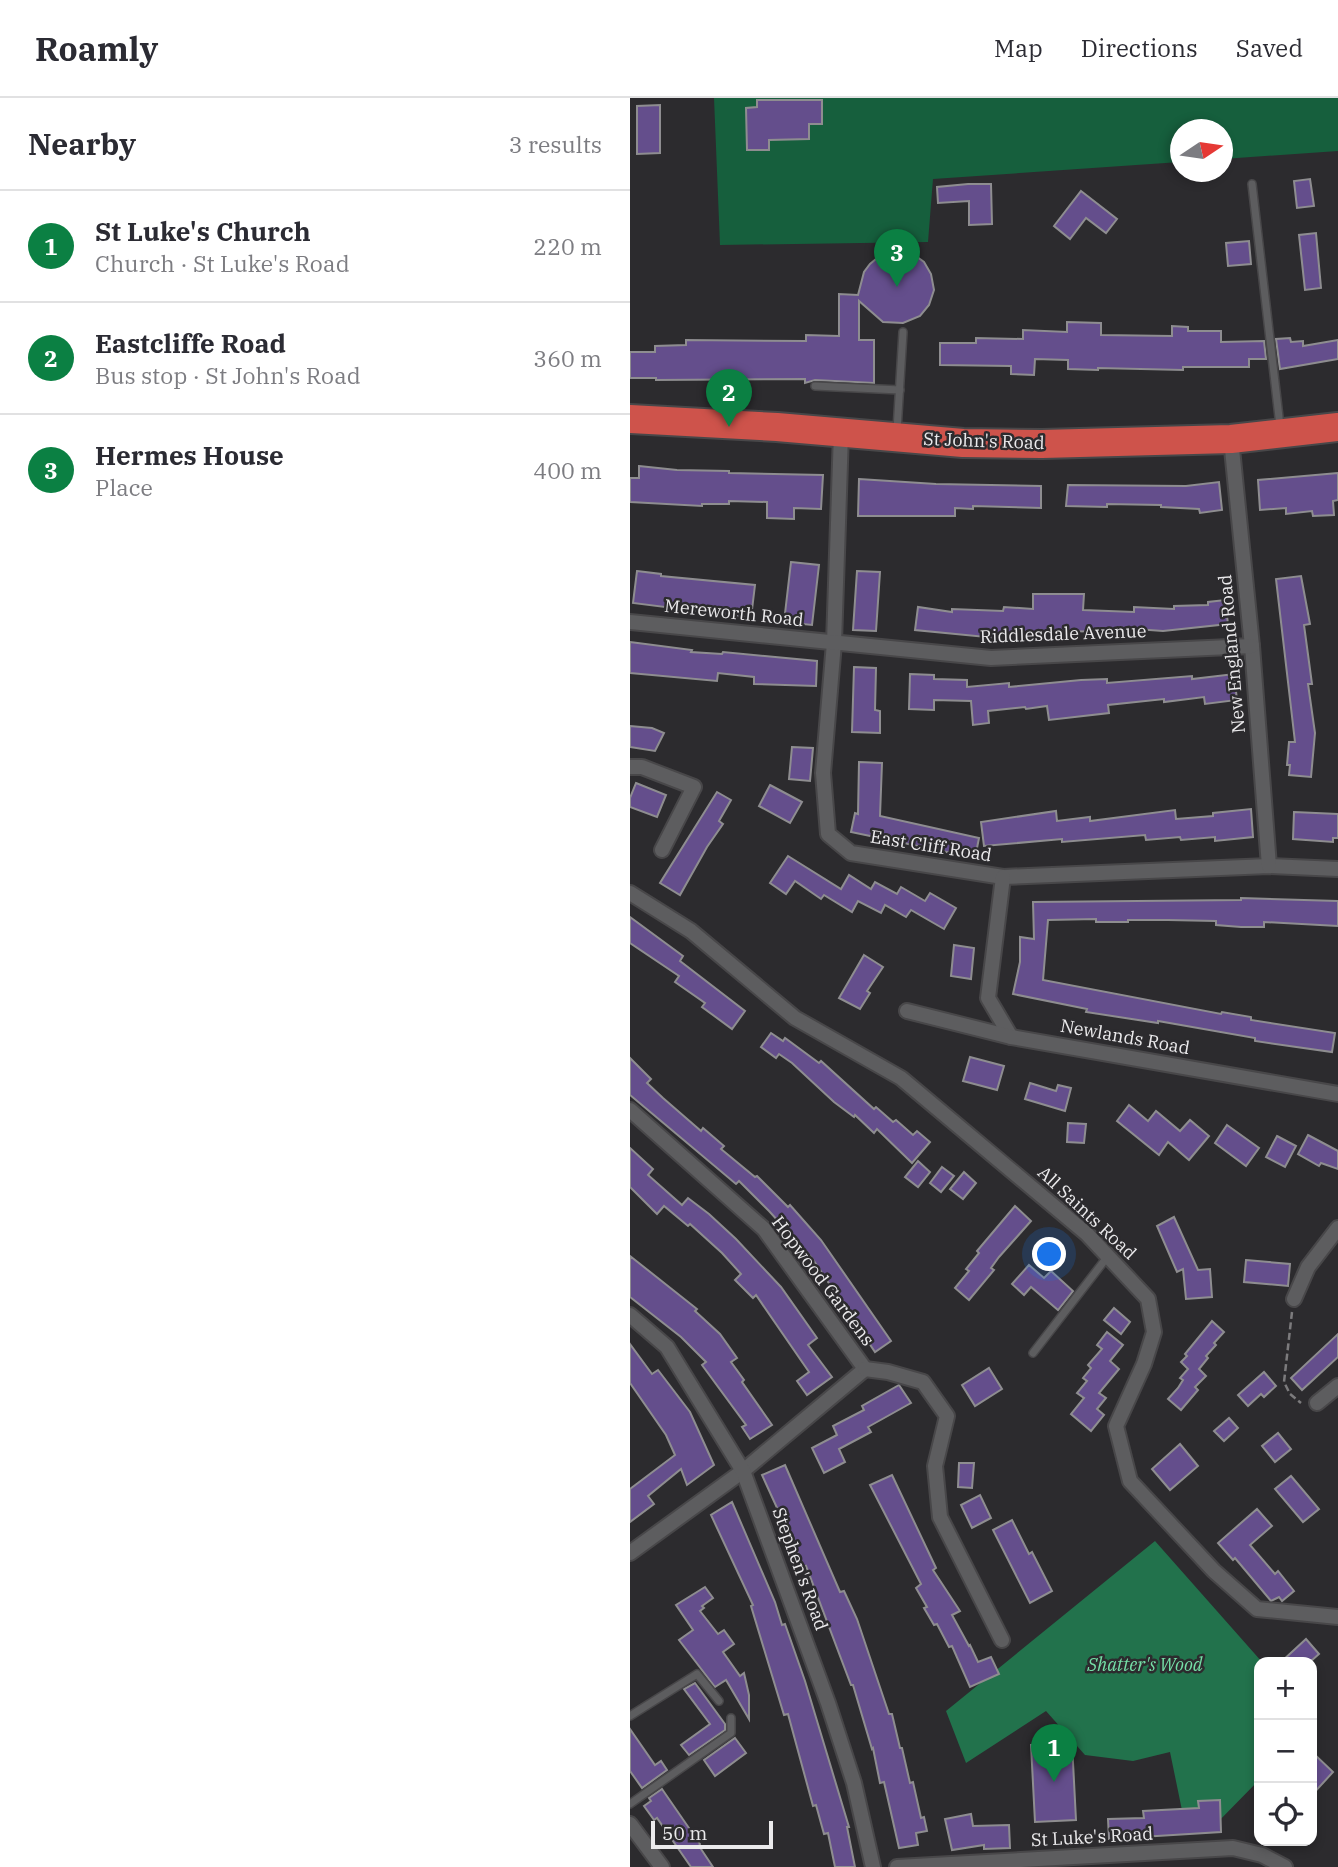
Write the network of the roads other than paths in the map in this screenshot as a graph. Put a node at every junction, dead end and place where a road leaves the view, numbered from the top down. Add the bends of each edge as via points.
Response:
1 (1252, 184) dead end
2 (903, 332) dead end
3 (815, 386) dead end
4 (900, 390) junction
5 (630, 419) edge
6 (1338, 427) edge
7 (841, 433) junction
8 (1281, 434) junction
9 (896, 437) junction
10 (1231, 439) junction
11 (630, 622) edge
12 (834, 643) junction
13 (1252, 646) junction
14 (630, 767) edge
15 (662, 850) dead end
16 (1269, 866) junction
17 (1338, 869) edge
18 (1003, 877) junction
19 (630, 893) edge
20 (907, 1011) dead end
21 (1011, 1037) junction
22 (1338, 1094) edge
23 (630, 1111) edge
24 (1338, 1228) edge
25 (1108, 1256) junction
26 (1294, 1299) road end
27 (630, 1315) edge
28 (1033, 1353) dead end
29 (865, 1369) junction
30 (1338, 1386) edge
31 (1317, 1403) road end
32 (743, 1471) junction
33 (630, 1553) edge
34 (1338, 1616) edge
35 (1002, 1640) dead end
36 (719, 1701) dead end
37 (630, 1716) edge
38 (731, 1718) dead end
39 (630, 1804) edge
40 (630, 1824) edge
41 (662, 1867) edge
42 (873, 1867) edge
43 (897, 1867) edge
44 (1285, 1867) edge

1 - 8 lane
2 - 4 lane
3 - 4 lane
4 - 9 lane
5 - 7 highway, St John's Road
6 - 8 highway, St John's Road
7 - 9 highway, St John's Road
7 - 12 street, East Cliff Road
8 - 10 highway, St John's Road
9 - 10 highway, St John's Road via 1042,444
10 - 13 street, New England Road
11 - 12 street, Mereworth Road
12 - 13 street, Riddlesdale Avenue via 991,658
12 - 18 street, East Cliff Road via 823,773 828,834 851,853
13 - 16 street, New England Road
14 - 15 street via 642,767 694,787
16 - 17 street, East Cliff Road
16 - 18 street, East Cliff Road
18 - 21 street via 988,998
19 - 25 street, All Saints Road via 691,931 795,1018 901,1078
20 - 21 street, Newlands Road
21 - 22 street, Newlands Road
23 - 29 street, Hopwood Gardens via 764,1230
24 - 26 street via 1308,1267
25 - 28 lane
25 - 34 street, All Saints Road via 1148,1299 1154,1332 1116,1426 1130,1481 1214,1571 1257,1609
27 - 32 street, Stephen's Road via 667,1347
29 - 32 street, Hopwood Gardens
29 - 35 street via 923,1382 947,1416 935,1466 940,1517
30 - 31 street
32 - 33 street, Hopwood Gardens
32 - 42 street, Stephen's Road via 828,1703 854,1783
36 - 37 lane via 697,1674
38 - 39 lane via 731,1733
40 - 41 street
43 - 44 street, St Luke's Road via 1233,1849 1262,1855

